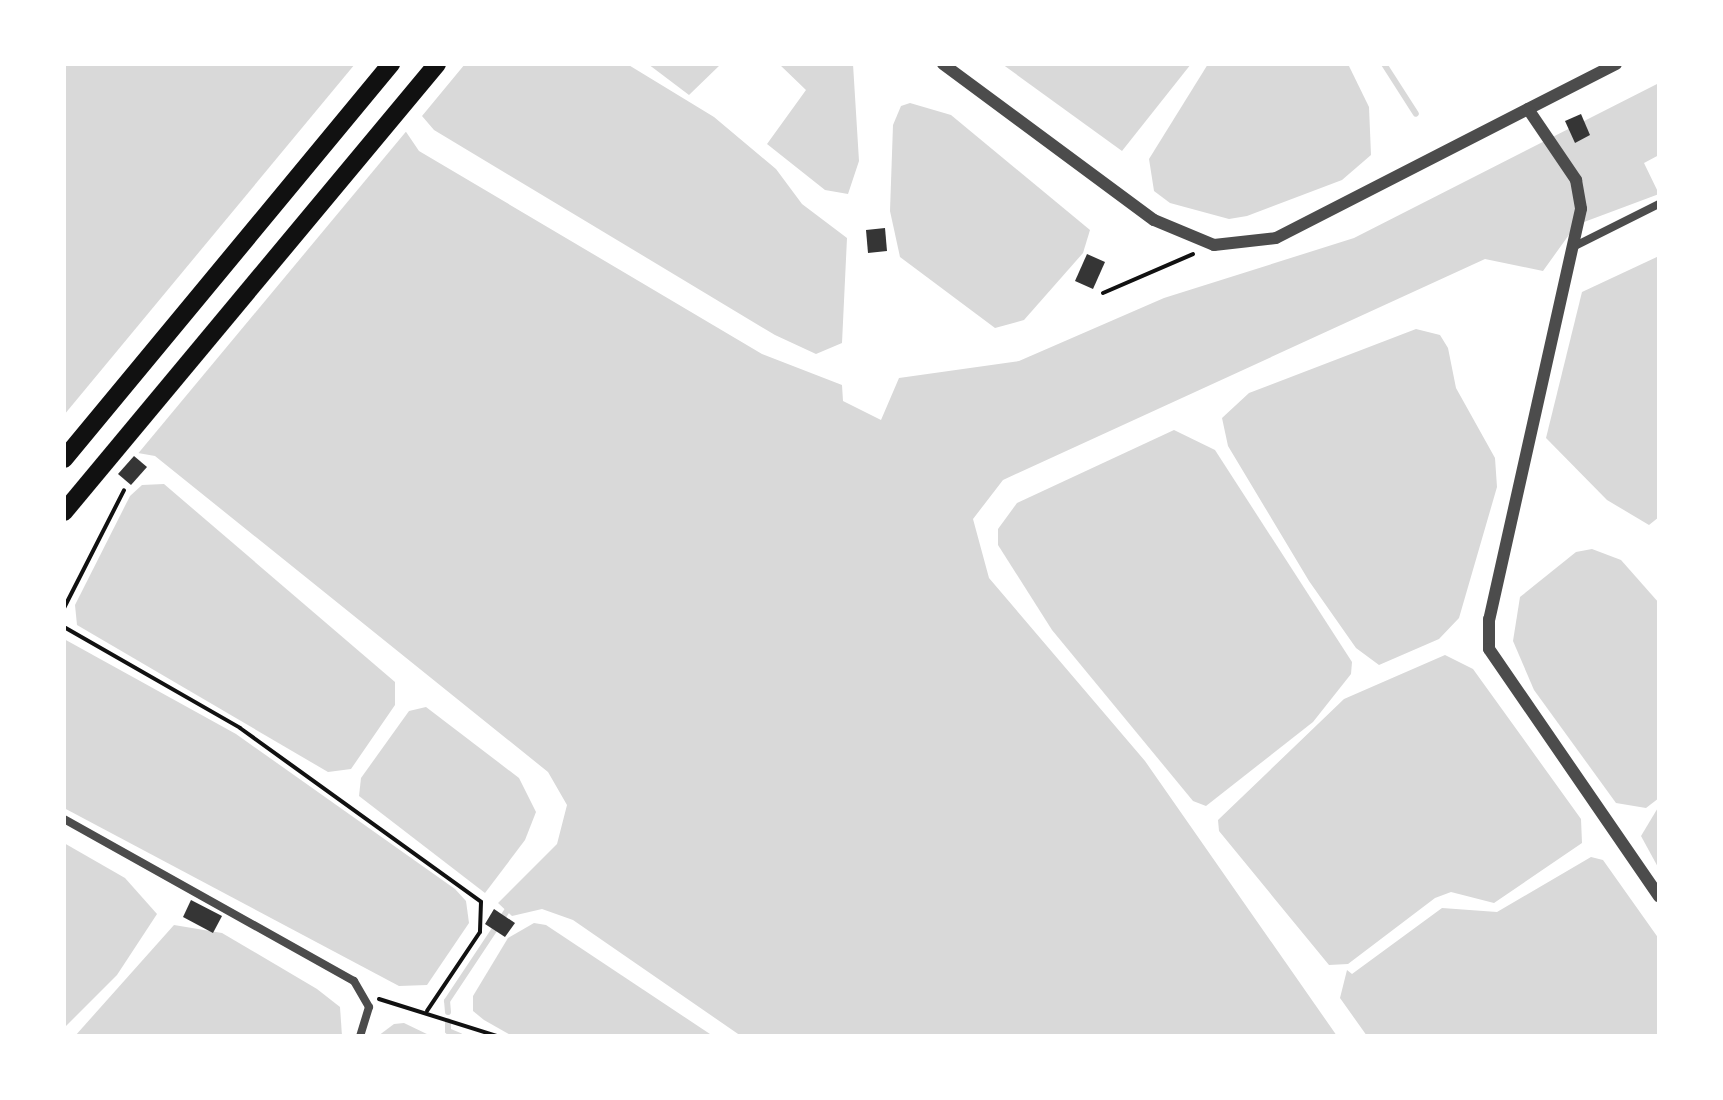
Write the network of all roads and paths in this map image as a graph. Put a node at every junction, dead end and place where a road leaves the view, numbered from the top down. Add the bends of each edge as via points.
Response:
1 (391, 64) edge
2 (437, 64) edge
3 (943, 64) edge
4 (1616, 64) edge
5 (1528, 109) junction
6 (1659, 204) edge
7 (1214, 245) junction
8 (1573, 247) junction
9 (1103, 293) dead end
10 (64, 459) edge
11 (124, 490) dead end
12 (64, 512) edge
13 (64, 608) edge
14 (64, 627) edge
15 (64, 819) edge
16 (1659, 896) edge
17 (365, 995) junction
18 (427, 1011) junction
19 (360, 1036) edge
20 (497, 1036) edge

1 - 10 highway
2 - 12 highway
3 - 7 street via 1154,220
4 - 5 street
5 - 7 street via 1276,238
5 - 8 street via 1576,180 1581,209
6 - 8 street
7 - 9 path
8 - 16 street via 1489,619 1489,649
11 - 13 path
14 - 18 path via 240,728 481,902 480,932
15 - 17 street via 354,981
17 - 18 path
17 - 19 street via 368,1021
18 - 20 path

